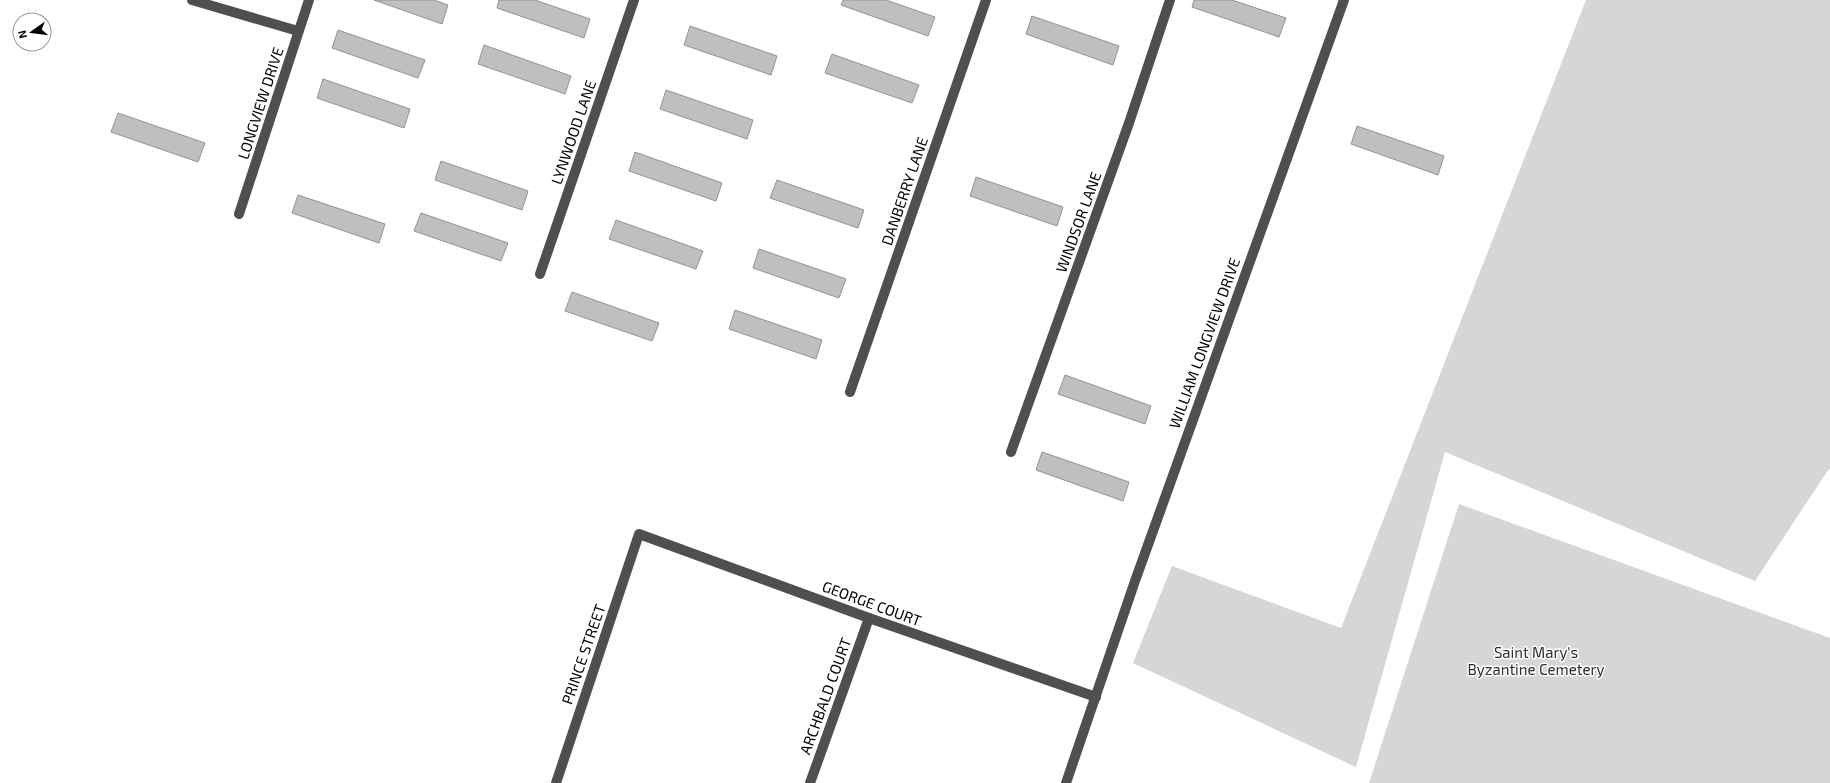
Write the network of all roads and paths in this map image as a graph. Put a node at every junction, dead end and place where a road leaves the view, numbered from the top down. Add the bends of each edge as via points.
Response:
1 (192, 0) edge
2 (309, 0) edge
3 (634, 0) edge
4 (986, 0) edge
5 (1170, 0) edge
6 (1344, 0) edge
7 (298, 31) junction
8 (239, 214) dead end
9 (540, 274) dead end
10 (850, 392) dead end
11 (1011, 452) dead end
12 (639, 534) joint
13 (869, 618) junction
14 (1096, 697) junction
15 (556, 783) edge
16 (810, 783) edge
17 (1066, 783) edge

1 - 7 street
2 - 7 street, LONGVIEW DRIVE
3 - 9 street, LYNWOOD LANE
4 - 10 street, DANBERRY LANE
5 - 11 street, WINDSOR LANE
6 - 14 street, WILLIAM LONGVIEW DRIVE
7 - 8 street, LONGVIEW DRIVE
12 - 13 street, GEORGE COURT
12 - 15 street, PRINCE STREET
13 - 14 street, GEORGE COURT
13 - 16 street, ARCHBALD COURT
14 - 17 street, WILLIAM LONGVIEW DRIVE

